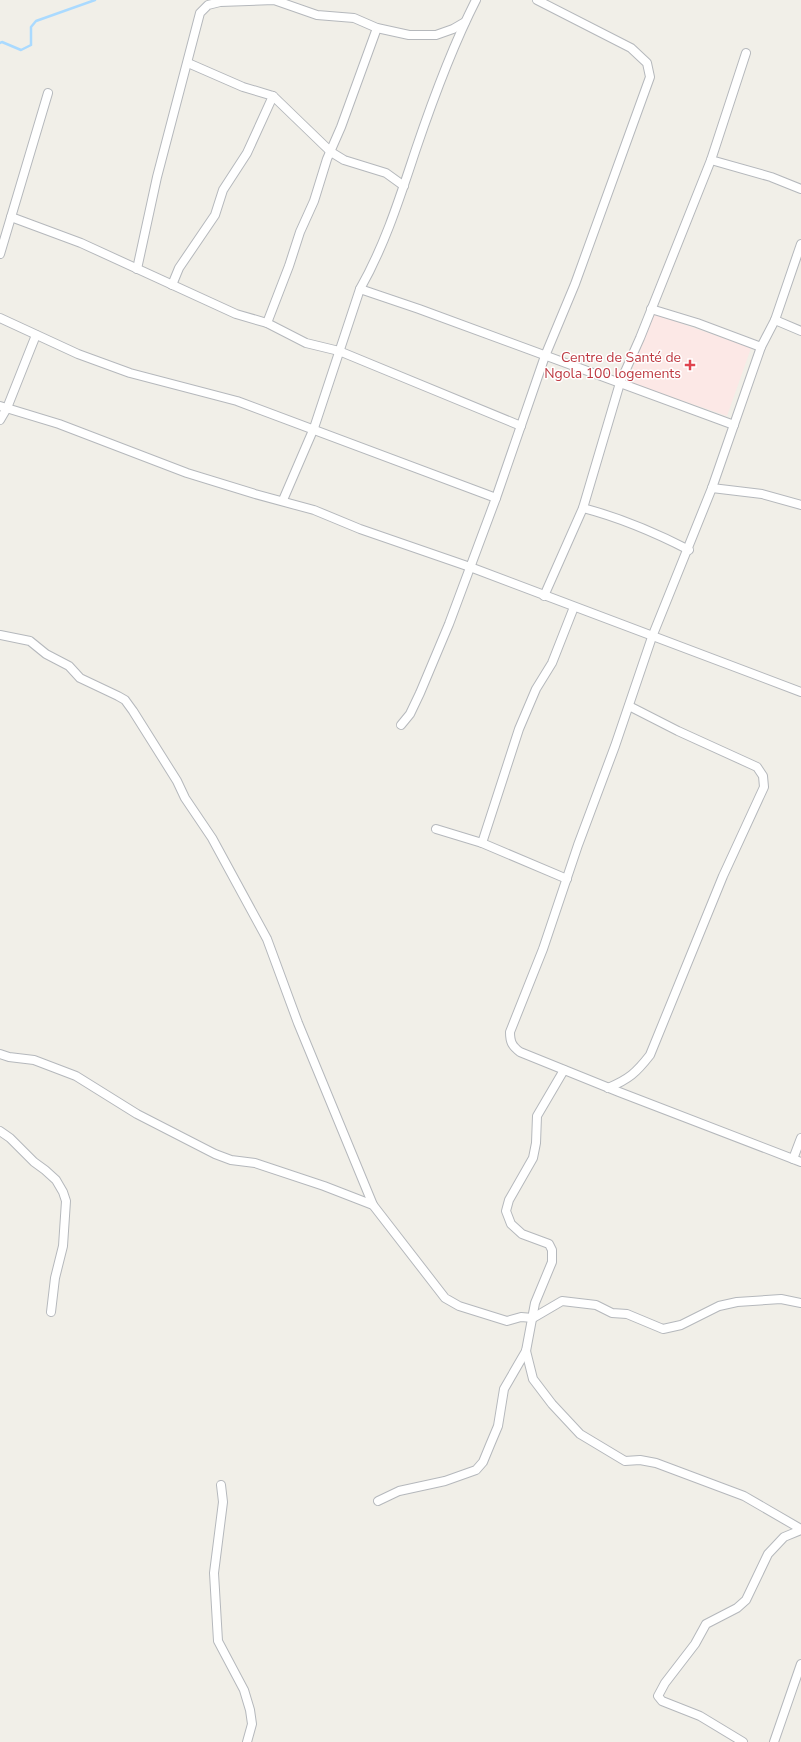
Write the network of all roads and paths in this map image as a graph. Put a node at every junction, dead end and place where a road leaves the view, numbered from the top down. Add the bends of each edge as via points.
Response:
1 (476, 0) edge
2 (537, 0) edge
3 (465, 22) junction
4 (377, 28) junction
5 (746, 53) dead end
6 (188, 63) junction
7 (48, 93) dead end
8 (273, 96) junction
9 (331, 152) junction
10 (711, 160) junction
11 (404, 186) junction
12 (801, 189) edge
13 (11, 216) junction
14 (801, 244) edge
15 (0, 254) edge
16 (137, 269) junction
17 (172, 285) junction
18 (360, 290) junction
19 (651, 309) junction
20 (0, 318) edge
21 (775, 320) junction
22 (267, 322) junction
23 (801, 331) edge
24 (36, 335) junction
25 (761, 347) junction
26 (339, 351) junction
27 (545, 356) junction
28 (620, 383) junction
29 (4, 407) edge
30 (0, 420) edge
31 (734, 425) junction
32 (521, 426) junction
33 (314, 428) junction
34 (712, 488) junction
35 (496, 498) junction
36 (283, 500) junction
37 (801, 505) edge
38 (583, 508) junction
39 (689, 550) junction
40 (470, 567) junction
41 (544, 596) junction
42 (574, 607) junction
43 (0, 635) edge
44 (652, 637) junction
45 (801, 692) edge
46 (629, 706) junction
47 (401, 725) dead end
48 (436, 828) dead end
49 (482, 843) junction
50 (567, 879) junction
51 (0, 1054) edge
52 (564, 1070) junction
53 (608, 1088) junction
54 (0, 1131) edge
55 (801, 1138) edge
56 (793, 1159) junction
57 (801, 1162) edge
58 (373, 1205) junction
59 (801, 1303) edge
60 (51, 1312) dead end
61 (533, 1318) junction
62 (526, 1351) junction
63 (221, 1484) dead end
64 (378, 1501) dead end
65 (801, 1529) edge
66 (801, 1664) edge
67 (247, 1742) edge
68 (743, 1742) edge
69 (774, 1742) edge

1 - 3 street
2 - 27 street via 631,48 647,63 650,77 575,284
3 - 4 street via 436,35 409,35
3 - 11 street via 424,126
4 - 6 street via 354,18 317,15 274,0 220,2 208,5 200,13
4 - 9 street
5 - 10 street
6 - 8 street via 243,87
6 - 16 street via 148,212
7 - 13 street
8 - 9 street
8 - 17 street via 247,153 223,190 215,215 179,268
9 - 11 street via 344,160 386,173
9 - 22 street
10 - 12 street via 771,177
10 - 19 street
11 - 18 street via 371,271
13 - 15 street
13 - 16 street via 81,243
14 - 21 street
16 - 17 street
17 - 22 street via 236,314
18 - 26 street
18 - 27 street
19 - 25 street
19 - 28 street
20 - 24 street
21 - 23 street
21 - 25 street
22 - 26 street via 306,343
24 - 29 street
24 - 33 street via 130,373 237,401
25 - 31 street
26 - 32 street
26 - 33 street
27 - 28 street
27 - 32 street
28 - 31 street
28 - 38 street
29 - 30 street
29 - 36 street via 59,424 187,472 255,494
31 - 34 street
32 - 35 street
33 - 35 street
33 - 36 street
34 - 37 street via 762,494
34 - 39 street
35 - 40 street
36 - 40 street
38 - 39 street via 646,528
38 - 41 street
39 - 44 street
40 - 41 street
40 - 47 street via 428,675 410,714
41 - 42 street
42 - 44 street
42 - 49 street via 552,663 536,689 519,729
43 - 58 street via 30,641 46,654 69,666 80,678 125,700 133,711 212,838 267,939 298,1023
44 - 45 street
44 - 46 street
46 - 50 street
46 - 53 street via 678,732 758,767 764,776 764,787 723,876 650,1055 635,1074
48 - 49 street
49 - 50 street
50 - 52 street via 510,1032 512,1046 520,1052
51 - 58 street via 34,1060 76,1076 137,1114 215,1154 230,1160 255,1163
52 - 53 street
52 - 61 street via 537,1116 533,1158 509,1200 506,1211 510,1224 522,1234 549,1244 552,1250 552,1262 535,1303
53 - 56 street
54 - 60 street via 56,1180 66,1201 63,1246 55,1278
55 - 56 street
56 - 57 street
58 - 61 street via 445,1298 465,1308 506,1321 521,1317
59 - 61 street via 781,1299 737,1302 719,1306 681,1325 663,1329 627,1314 612,1313 596,1305 562,1301
61 - 62 street
62 - 64 street via 504,1389 498,1426 483,1462 476,1470 445,1481 399,1491
62 - 65 street via 533,1379 580,1434 625,1461 656,1463 744,1496
63 - 67 street via 223,1502 214,1573 218,1641 244,1690 250,1710 252,1724
65 - 68 street via 784,1537 768,1554 746,1600 737,1608 706,1624 658,1696 662,1701 700,1716
66 - 69 street

